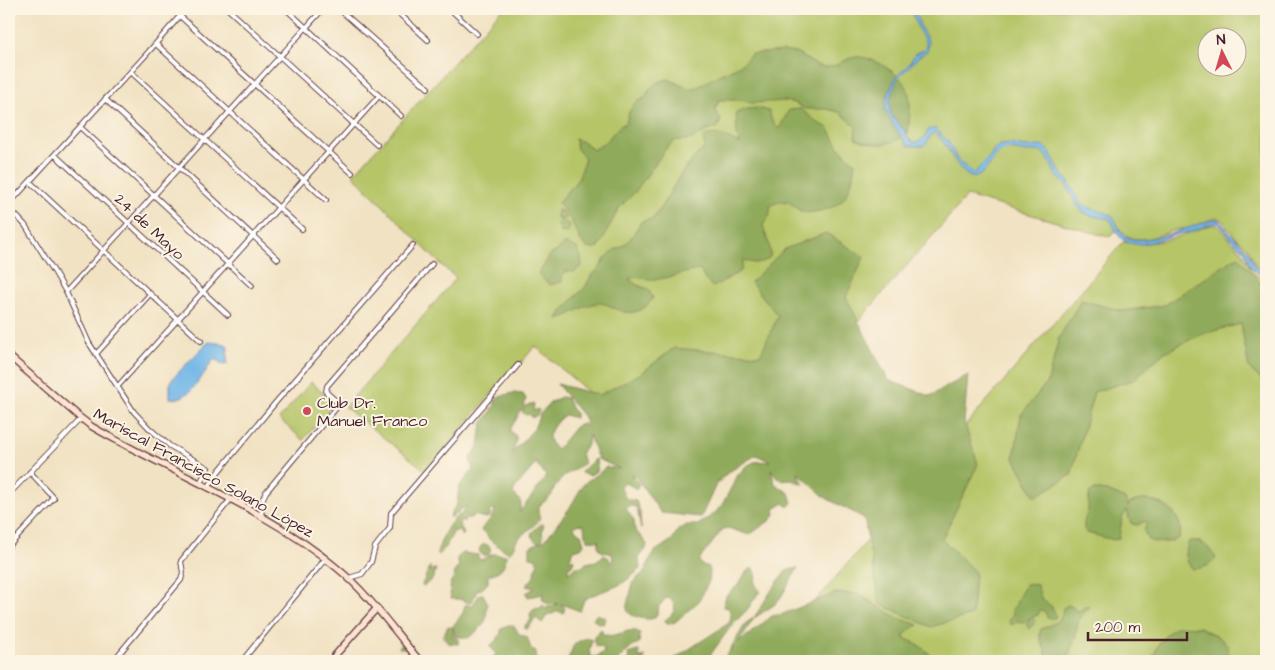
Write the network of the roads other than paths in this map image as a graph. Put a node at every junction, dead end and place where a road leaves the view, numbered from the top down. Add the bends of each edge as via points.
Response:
1 (186, 9) edge
2 (228, 9) edge
3 (286, 9) edge
4 (323, 9) edge
5 (339, 9) edge
6 (394, 9) edge
7 (450, 9) edge
8 (180, 16) junction
9 (306, 28) junction
10 (477, 34) dead end
11 (428, 40) dead end
12 (156, 44) junction
13 (280, 56) junction
14 (131, 72) junction
15 (254, 84) junction
16 (428, 88) dead end
17 (379, 96) junction
18 (106, 100) junction
19 (230, 112) junction
20 (401, 116) dead end
21 (354, 124) junction
22 (80, 127) junction
23 (204, 139) junction
24 (378, 145) dead end
25 (329, 152) junction
26 (55, 155) junction
27 (179, 167) junction
28 (352, 173) dead end
29 (304, 180) junction
30 (30, 182) junction
31 (154, 195) junction
32 (326, 200) dead end
33 (9, 206) edge
34 (278, 207) junction
35 (128, 223) junction
36 (302, 229) dead end
37 (253, 236) junction
38 (413, 245) dead end
39 (104, 250) junction
40 (278, 259) dead end
41 (228, 264) junction
42 (432, 264) dead end
43 (252, 286) dead end
44 (66, 292) junction
45 (203, 292) junction
46 (150, 294) junction
47 (228, 315) dead end
48 (178, 319) junction
49 (201, 342) dead end
50 (96, 354) junction
51 (10, 360) edge
52 (518, 365) dead end
53 (118, 386) junction
54 (81, 418) junction
55 (30, 472) junction
56 (200, 483) junction
57 (208, 488) junction
58 (9, 494) edge
59 (230, 500) junction
60 (261, 517) junction
61 (9, 546) edge
62 (326, 558) junction
63 (349, 578) junction
64 (377, 608) junction
65 (113, 661) edge
66 (242, 661) edge
67 (330, 661) edge
68 (420, 661) edge

1 - 8 street
2 - 13 street
3 - 9 street
4 - 9 street
5 - 16 street
6 - 11 street
7 - 10 street
8 - 12 street
8 - 15 street
9 - 13 street
9 - 17 street
12 - 14 street
12 - 19 street
13 - 15 street
13 - 21 street
14 - 18 street
14 - 23 street
15 - 19 street
15 - 25 street
17 - 20 street
17 - 21 street
18 - 22 street
18 - 27 street
19 - 23 street
19 - 29 street
21 - 24 street
21 - 25 street
22 - 26 street
22 - 31 street
23 - 27 street
23 - 34 street
25 - 28 street
25 - 29 street
26 - 30 street
26 - 35 street, 24 de Mayo
27 - 31 street
27 - 37 street
29 - 32 street
29 - 34 street
30 - 33 street
30 - 39 street
31 - 35 street
31 - 41 street
33 - 44 street via 33,236
34 - 36 street
34 - 37 street
35 - 39 street
35 - 45 street, 24 de Mayo
37 - 40 street
37 - 41 street
38 - 57 street via 276,402
39 - 44 street
39 - 46 street
41 - 43 street
41 - 45 street
42 - 60 street via 327,386 326,392 337,402 337,407 266,492
44 - 50 street
45 - 47 street, 24 de Mayo
45 - 48 street
46 - 48 street
46 - 50 street
48 - 49 street
48 - 53 street
50 - 53 street
51 - 54 street, Mariscal Francisco Solano López
52 - 63 street via 391,513 390,528 375,546 371,562 362,574
53 - 56 street via 150,430 208,468
54 - 55 street
54 - 56 street, Mariscal Francisco Solano López
55 - 58 street
55 - 61 street via 54,498
56 - 57 street, Mariscal Francisco Solano López
57 - 59 street, Mariscal Francisco Solano López
59 - 60 street, Mariscal Francisco Solano López
59 - 65 street via 181,560 181,580
60 - 62 street, Mariscal Francisco Solano López
62 - 63 street, Mariscal Francisco Solano López
62 - 66 street
63 - 64 street, Mariscal Francisco Solano López
64 - 67 street
64 - 68 street, Mariscal Francisco Solano López

